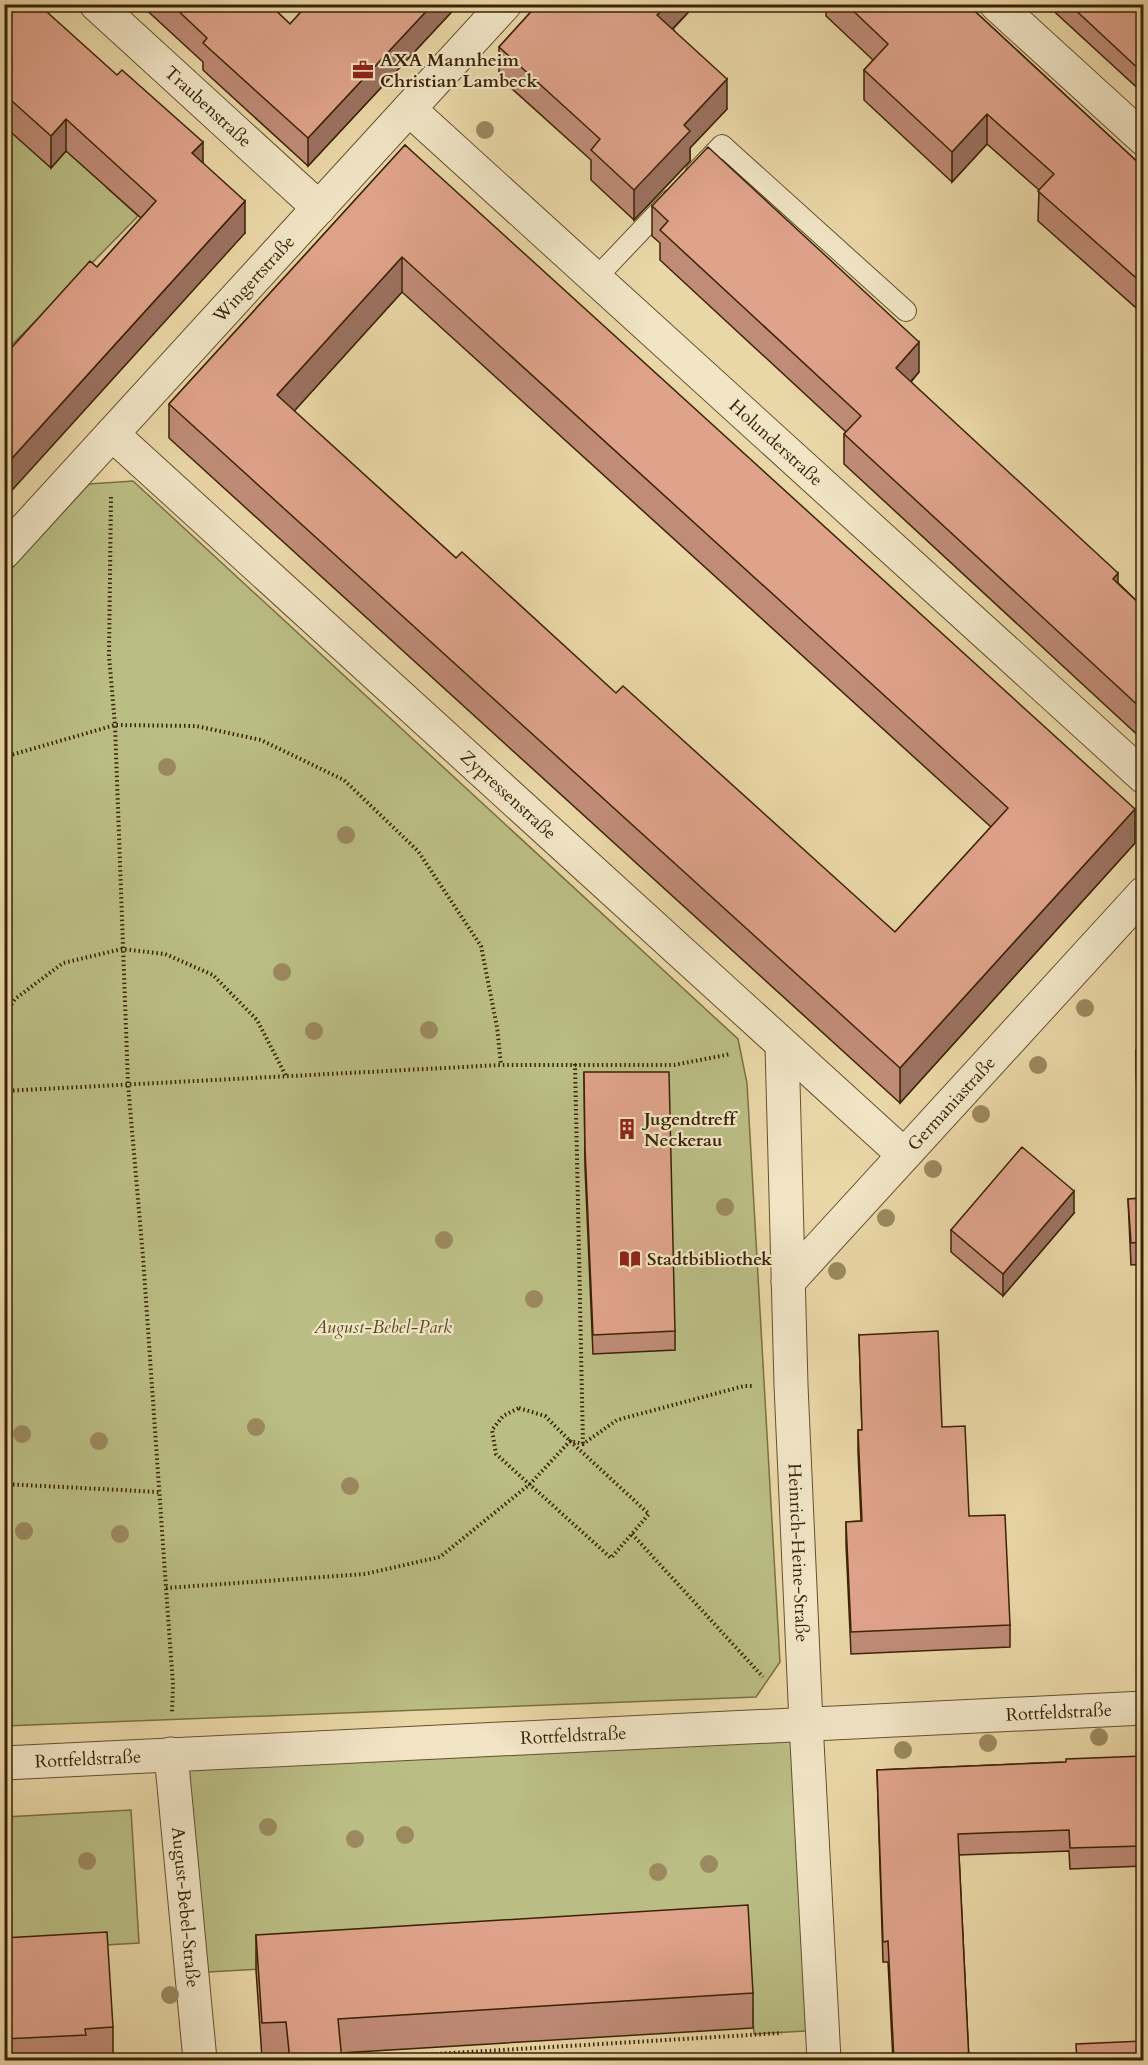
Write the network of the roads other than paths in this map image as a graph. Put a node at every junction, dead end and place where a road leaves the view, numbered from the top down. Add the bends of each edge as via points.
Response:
1 (96, 4) edge
2 (505, 4) edge
3 (996, 4) edge
4 (409, 109) junction
5 (1143, 139) edge
6 (319, 208) junction
7 (595, 279) junction
8 (906, 311) dead end
9 (112, 434) junction
10 (4, 552) edge
11 (1143, 777) edge
12 (1143, 893) edge
13 (1129, 926) edge
14 (783, 1045) junction
15 (904, 1155) junction
16 (788, 1282) junction
17 (1143, 1708) edge
18 (806, 1724) junction
19 (171, 1754) junction
20 (4, 1763) edge
21 (823, 2045) edge
22 (200, 2061) edge

1 - 6 street, Traubenstraße
2 - 4 street, Wingertstraße
3 - 5 street
4 - 6 street, Wingertstraße
4 - 7 street, Holunderstraße
6 - 9 street, Wingertstraße
7 - 8 lane via 722,145
7 - 11 street, Holunderstraße
9 - 10 street, Wingertstraße
9 - 14 street, Zypressenstraße
12 - 13 street, Germaniastraße
13 - 15 street, Germaniastraße
14 - 15 street, Zypressenstraße
14 - 16 street, Heinrich-Heine-Straße
15 - 16 street, Germaniastraße
16 - 18 street, Heinrich-Heine-Straße
17 - 18 street, Rottfeldstraße
18 - 19 street, Rottfeldstraße
18 - 21 street, Heinrich-Heine-Straße
19 - 20 street, Rottfeldstraße
19 - 22 street, August-Bebel-Straße

